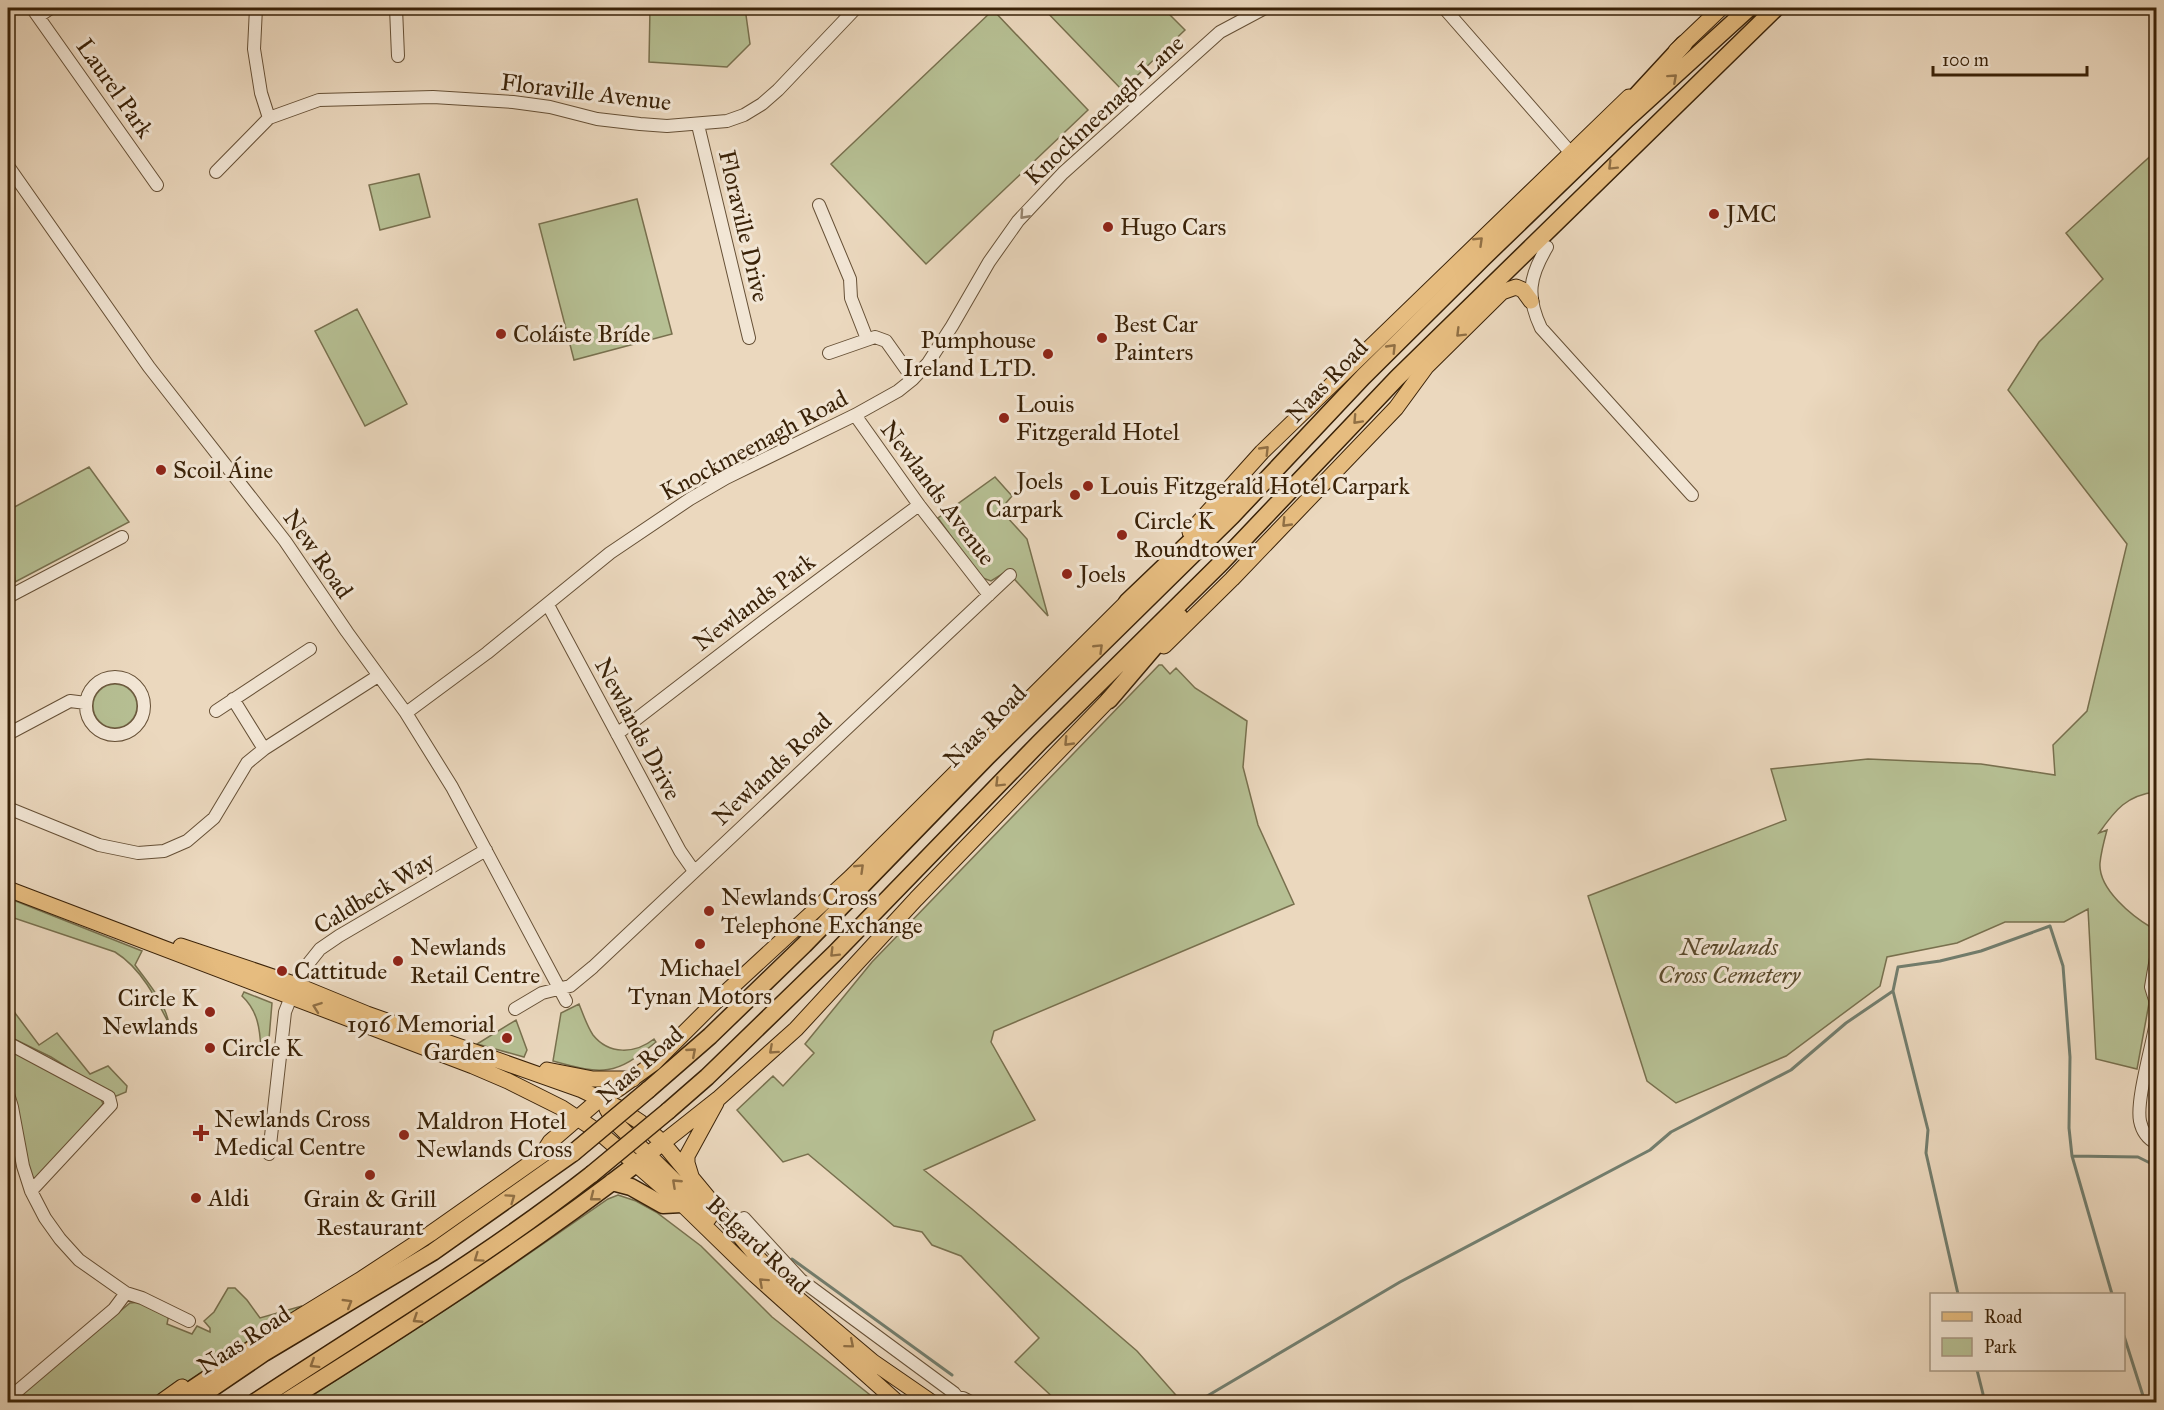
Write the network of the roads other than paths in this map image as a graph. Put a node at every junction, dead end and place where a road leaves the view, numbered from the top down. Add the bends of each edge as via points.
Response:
1 (51, 8) edge
2 (256, 8) edge
3 (396, 8) edge
4 (856, 8) edge
5 (1264, 8) edge
6 (1444, 8) edge
7 (1721, 8) edge
8 (1776, 8) edge
9 (1748, 9) edge
10 (35, 12) edge
11 (1684, 44) junction
12 (398, 56) dead end
13 (269, 118) junction
14 (698, 124) junction
15 (1570, 153) junction
16 (8, 166) edge
17 (216, 172) dead end
18 (157, 185) dead end
19 (1539, 205) junction
20 (819, 206) dead end
21 (1566, 212) junction
22 (1547, 247) joint
23 (981, 278) joint
24 (1531, 301) junction
25 (749, 338) dead end
26 (867, 339) junction
27 (829, 353) dead end
28 (913, 379) junction
29 (855, 415) junction
30 (1322, 420) junction
31 (1692, 495) dead end
32 (919, 505) junction
33 (122, 537) dead end
34 (1222, 562) junction
35 (1010, 575) dead end
36 (989, 595) junction
37 (8, 597) edge
38 (1127, 602) junction
39 (548, 605) junction
40 (310, 649) dead end
41 (378, 676) junction
42 (233, 699) junction
43 (1109, 700) junction
44 (87, 703) junction
45 (216, 711) dead end
46 (406, 713) junction
47 (8, 734) edge
48 (617, 734) junction
49 (264, 749) junction
50 (8, 808) edge
51 (486, 850) junction
52 (694, 871) junction
53 (8, 889) edge
54 (2157, 958) edge
55 (561, 989) junction
56 (292, 991) junction
57 (566, 1001) dead end
58 (2157, 1003) edge
59 (515, 1009) dead end
60 (2157, 1022) edge
61 (8, 1043) edge
62 (509, 1064) junction
63 (633, 1079) junction
64 (8, 1094) edge
65 (718, 1099) junction
66 (550, 1102) junction
67 (609, 1104) junction
68 (582, 1120) junction
69 (559, 1134) junction
70 (662, 1142) junction
71 (2157, 1143) edge
72 (543, 1153) junction
73 (269, 1154) dead end
74 (641, 1160) junction
75 (612, 1182) junction
76 (693, 1182) junction
77 (31, 1191) junction
78 (682, 1204) junction
79 (744, 1218) dead end
80 (741, 1260) junction
81 (126, 1293) junction
82 (189, 1321) dead end
83 (283, 1328) junction
84 (873, 1362) junction
85 (8, 1399) edge
86 (956, 1400) edge
87 (161, 1402) edge
88 (173, 1402) edge
89 (192, 1402) edge
90 (255, 1402) edge
91 (285, 1402) edge
92 (897, 1402) edge
93 (914, 1402) edge
94 (931, 1402) edge
95 (971, 1402) edge

1 - 10 street, Laurel Park
2 - 13 street via 254,49
3 - 12 street
4 - 14 street, Floraville Avenue via 762,104 727,121
5 -> 23 street, Knockmeenagh Lane via 1220,32 1063,173 1018,220
6 - 15 street
7 - 11 main road, Naas Road
8 -> 21 highway, Naas Road
19 -> 9 highway, Naas Road
10 - 18 street, Laurel Park
11 - 15 main road, Naas Road
11 - 19 highway
13 - 14 street, Floraville Avenue via 319,100 433,97 550,107 597,119 640,124
13 - 17 street, Floraville Avenue
14 - 25 street, Floraville Drive
38 -> 15 main road, Naas Road via 1262,452
16 - 41 street, New Road via 149,367 285,541
30 -> 19 highway, Naas Road
20 - 26 street via 850,279 851,298
21 - 22 highway
21 -> 34 highway, Naas Road via 1397,378
22 - 24 street via 1537,264
23 - 28 street, Knockmeenagh Road via 928,363
24 - 31 street via 1541,328
24 -> 43 main road via 1516,287 1502,292 1426,367 1396,408 1265,545
26 - 27 street
26 - 28 street via 886,341
28 - 29 street, Knockmeenagh Road
29 - 32 street, Newlands Avenue
29 - 39 street, Knockmeenagh Road via 690,499 610,554
30 - 38 highway via 1219,512
89 -> 30 highway, Naas Road, bridge via 264,1353 433,1252 573,1153 648,1090 804,945 1224,524
32 - 36 street, Newlands Avenue
32 - 48 street, Newlands Park
33 - 37 street
34 - 43 highway
34 -> 90 highway, Naas Road, bridge via 827,960 668,1111 549,1208 461,1270
35 - 36 street, Newlands Road
36 - 52 street, Newlands Road
63 -> 38 main road, Naas Road via 850,877
39 - 46 street, Knockmeenagh Road
39 - 48 street, Newlands Drive
40 - 42 street
41 - 46 street, New Road
41 - 49 street
42 - 45 street
42 - 49 street
43 -> 65 main road via 796,1029
44 - 44 street via 94,687 110,678 119,678 141,694 143,712 128,732 111,735 95,727 87,713
44 - 47 street via 70,701
46 - 51 street, New Road
48 - 52 street, Newlands Drive
49 - 50 street via 247,763 214,818 187,841 164,851 138,853 99,845
51 - 55 street, New Road
51 - 56 street, Caldbeck Way via 320,949 305,966
52 - 55 street, Newlands Road via 593,967
53 - 56 main road via 91,920 122,926
54 - 58 street via 2151,987
55 - 57 street, New Road
55 - 59 street, Newlands Road via 542,993
56 - 62 main road
66 -> 56 main road, Belgard Road
56 - 73 street via 284,1021
60 - 71 street via 2139,1109 2140,1125 2148,1139
61 - 77 street via 109,1097 111,1105
62 - 63 main road via 593,1080
62 - 67 main road, Belgard Road
63 - 67 main road, Naas Road via 618,1089
64 - 77 street
65 - 70 main road
65 - 76 main road via 687,1156
66 - 68 main road, Belgard Road
66 - 69 main road via 559,1116
67 - 68 main road, Naas Road
67 - 70 main road, Belgard Road via 640,1122
67 - 74 main road via 609,1115
68 - 69 main road
68 - 72 main road
68 - 74 main road, Belgard Road
69 - 72 main road
70 - 74 main road
70 - 76 main road, Belgard Road
72 - 83 main road via 430,1234
74 - 75 highway
74 - 78 main road, Belgard Road
80 -> 74 main road via 687,1193
75 - 78 highway via 631,1187 663,1205
75 -> 91 highway via 470,1284
76 -> 84 main road, Belgard Road via 797,1298
77 - 81 street via 45,1218 79,1260
78 - 80 main road, Belgard Road
79 - 86 street, Belgard Road via 801,1280 954,1393
92 -> 80 main road, Belgard Road
81 - 82 street
81 - 85 street via 114,1309
83 - 87 main road via 229,1357
83 - 88 highway
84 - 93 main road, Belgard Road via 881,1375
84 - 94 main road, Belgard Road
86 - 95 street, Belgard Road

